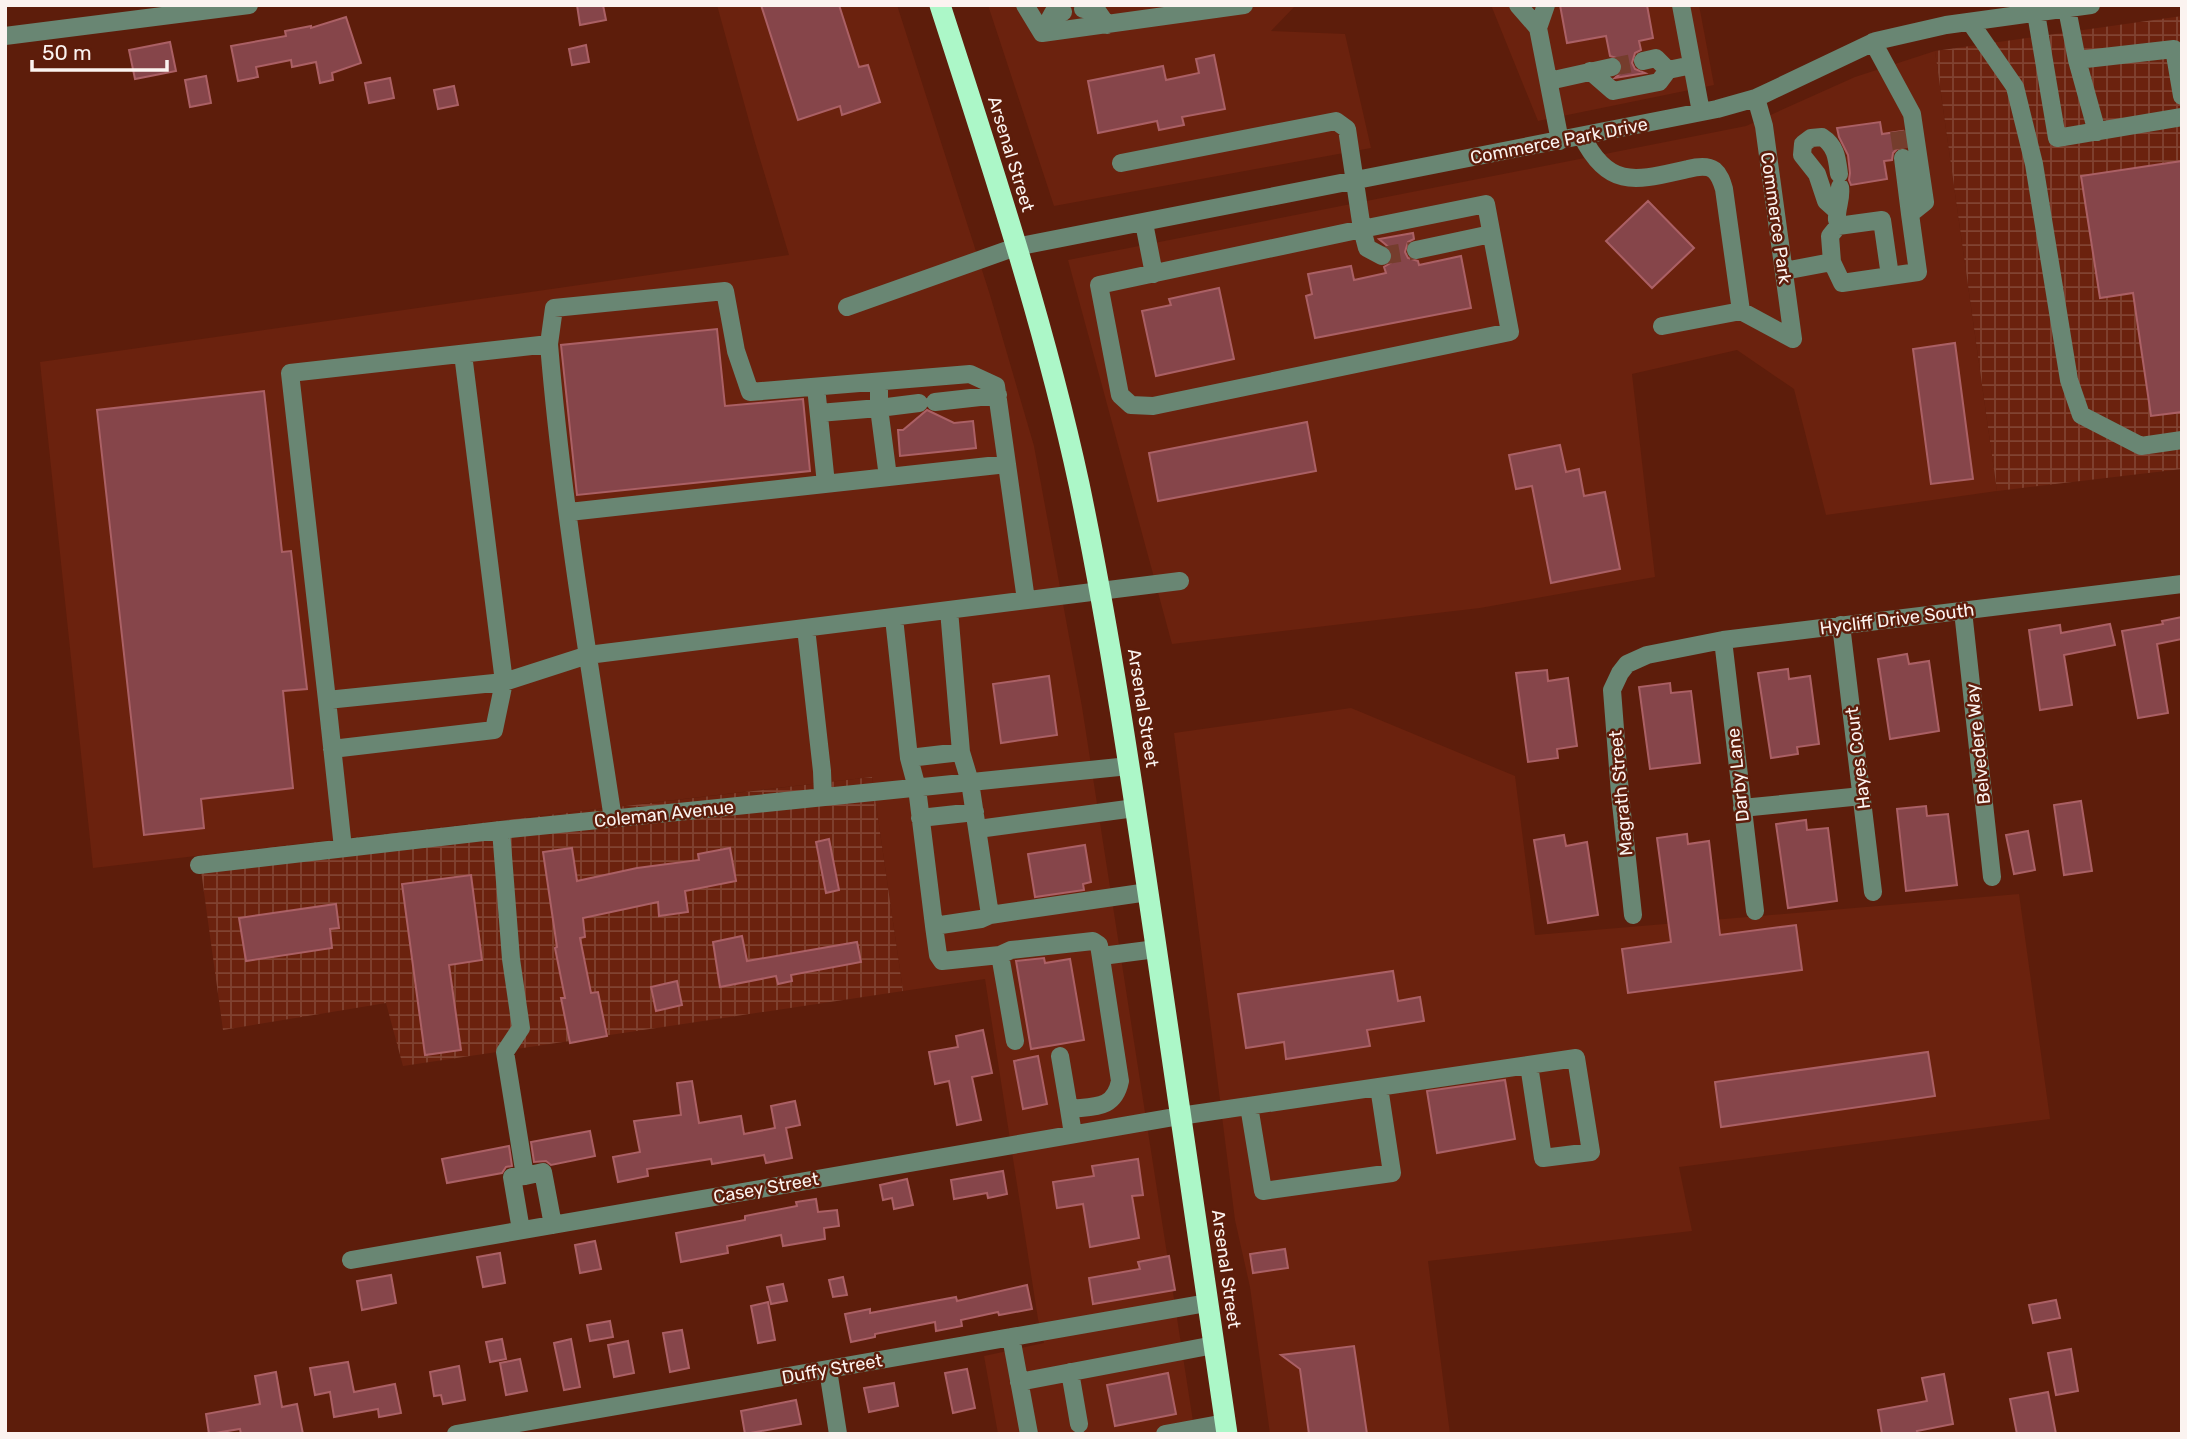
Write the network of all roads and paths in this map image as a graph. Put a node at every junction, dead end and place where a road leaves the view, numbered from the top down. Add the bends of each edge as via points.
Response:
1 (249, 5) edge
2 (940, 5) edge
3 (1024, 5) edge
4 (1244, 5) edge
5 (1518, 5) edge
6 (1546, 5) edge
7 (1681, 5) edge
8 (2091, 5) edge
9 (1083, 9) dead end
10 (2067, 9) junction
11 (1063, 12) dead end
12 (2036, 13) junction
13 (1970, 22) junction
14 (1107, 25) junction
15 (1538, 29) junction
16 (1042, 33) junction
17 (5, 36) edge
18 (1873, 43) junction
19 (2077, 60) junction
20 (1643, 61) tunnel mouth
21 (1692, 65) junction
22 (1612, 67) tunnel mouth
23 (1668, 70) junction
24 (1590, 71) junction
25 (1549, 80) junction
26 (2182, 96) edge
27 (1756, 98) junction
28 (1701, 112) junction
29 (1912, 114) junction
30 (2182, 117) edge
31 (1899, 131) dead end
32 (2096, 132) junction
33 (1582, 136) junction
34 (1560, 141) junction
35 (1903, 159) tunnel mouth
36 (1121, 163) dead end
37 (1353, 181) junction
38 (1910, 214) junction
39 (1837, 218) junction
40 (1144, 223) junction
41 (1362, 229) junction
42 (1492, 234) junction
43 (1016, 247) junction
44 (1416, 250) tunnel mouth
45 (1382, 256) dead end
46 (1832, 262) junction
47 (1784, 271) junction
48 (1154, 274) junction
49 (1890, 276) junction
50 (847, 307) dead end
51 (1741, 310) junction
52 (1662, 326) dead end
53 (549, 344) junction
54 (463, 354) junction
55 (879, 382) junction
56 (816, 387) junction
57 (997, 391) junction
58 (879, 408) junction
59 (819, 414) junction
60 (2182, 440) edge
61 (1007, 464) junction
62 (888, 477) junction
63 (826, 484) junction
64 (569, 512) junction
65 (1180, 581) dead end
66 (2182, 584) edge
67 (1100, 591) junction
68 (1026, 600) junction
69 (949, 610) junction
70 (1963, 611) junction
71 (894, 618) junction
72 (1841, 625) junction
73 (806, 628) junction
74 (1723, 640) junction
75 (588, 655) junction
76 (1620, 673) joint
77 (504, 682) junction
78 (327, 700) junction
79 (332, 748) junction
80 (961, 752) junction
81 (909, 758) junction
82 (1129, 766) junction
83 (970, 782) junction
84 (917, 788) junction
85 (1862, 796) junction
86 (822, 797) junction
87 (1135, 808) junction
88 (1742, 808) junction
89 (920, 818) junction
90 (613, 819) junction
91 (976, 820) junction
92 (500, 830) junction
93 (343, 848) junction
94 (199, 864) dead end
95 (1993, 877) dead end
96 (1148, 892) junction
97 (1873, 892) dead end
98 (1755, 911) dead end
99 (990, 915) junction
100 (1633, 915) dead end
101 (934, 926) junction
102 (1156, 949) junction
103 (1000, 955) junction
104 (1102, 956) junction
105 (1015, 1041) dead end
106 (1060, 1056) dead end
107 (1529, 1065) junction
108 (1379, 1087) junction
109 (1249, 1106) junction
110 (1069, 1108) junction
111 (1180, 1116) junction
112 (1073, 1135) junction
113 (525, 1176) junction
114 (553, 1224) junction
115 (521, 1230) junction
116 (351, 1259) dead end
117 (1207, 1303) junction
118 (1011, 1338) junction
119 (1214, 1345) junction
120 (828, 1370) junction
121 (1070, 1372) junction
122 (1020, 1382) junction
123 (1079, 1424) dead end
124 (1226, 1428) edge
125 (456, 1434) edge
126 (838, 1434) edge
127 (1029, 1434) edge
128 (1165, 1434) edge

1 - 17 street
2 - 43 highway, Arsenal Street
3 - 16 street
4 - 14 street
5 - 15 street
6 - 15 street
7 - 21 street
8 - 10 street, Commerce Park Drive
9 - 14 street via 1095,8
10 - 12 street, Commerce Park Drive
10 - 19 street
11 - 16 street via 1054,13
12 - 13 street, Commerce Park Drive
12 - 32 street via 2057,138
13 - 18 street, Commerce Park Drive
13 - 60 street via 2015,87 2034,164 2069,380 2081,415 2141,446
14 - 16 street
15 - 25 street
18 - 27 street, Commerce Park Drive
18 - 29 street
19 - 26 street via 2174,49
19 - 32 street
20 - 23 street via 1656,58
21 - 23 street
21 - 28 street
22 - 24 street
23 - 24 street via 1659,82 1613,91
24 - 25 street
25 - 34 street
27 - 28 street, Commerce Park Drive
27 - 47 street, Commerce Park
28 - 33 street, Commerce Park Drive
29 - 31 street
29 - 38 street via 1925,202
30 - 32 street
33 - 34 street, Commerce Park Drive
33 - 51 street via 1604,168 1622,177 1638,180 1697,167 1712,169 1720,177
34 - 37 street, Commerce Park Drive
35 - 38 street
36 - 37 street via 1336,121 1347,129
37 - 40 street, Commerce Park Drive
37 - 41 street
38 - 49 street via 1918,272
39 - 39 street via 1817,174 1802,155 1803,144 1811,138 1822,137 1831,143 1836,156 1842,198
39 - 46 street via 1830,236
39 - 49 street via 1882,220
40 - 43 street, Commerce Park Drive
40 - 48 street
41 - 42 street via 1486,204
41 - 45 street via 1367,248
41 - 48 street
42 - 44 street
42 - 48 street via 1510,332 1153,406 1131,405 1120,395 1099,285
43 - 50 street, Commerce Park Drive
43 - 67 highway, Arsenal Street via 1078,480
46 - 47 street
46 - 49 street via 1842,283
47 - 51 street, Commerce Park via 1793,339
51 - 52 street
53 - 54 street
53 - 56 street via 554,308 725,291 736,351 750,392
53 - 64 street
54 - 77 street
54 - 78 street via 290,373
55 - 56 street
55 - 57 street via 970,374
55 - 58 street
56 - 59 street
57 - 58 street
57 - 61 street
58 - 59 street
58 - 62 street
59 - 63 street
61 - 62 street
61 - 68 street
62 - 63 street
63 - 64 street
64 - 75 street
65 - 67 street
66 - 70 street, Hycliff Drive South
67 - 68 street
67 - 82 highway, Arsenal Street
68 - 69 street
69 - 71 street
69 - 80 street
70 - 72 street, Hycliff Drive South
70 - 95 street, Belvedere Way
71 - 73 street
71 - 81 street
72 - 74 street, Hycliff Drive South
72 - 85 street, Hayes Court
73 - 75 street
73 - 86 street
74 - 76 street, Hycliff Drive South via 1647,655
74 - 88 street, Darby Lane
75 - 77 street
75 - 90 street
76 - 100 street, Magrath Street via 1612,690
77 - 78 street
77 - 79 street via 494,730
78 - 79 street
79 - 93 street
80 - 81 street
80 - 83 street
81 - 84 street
82 - 83 street, Coleman Avenue
82 - 87 highway, Arsenal Street
83 - 84 street, Coleman Avenue
83 - 91 street
84 - 86 street, Coleman Avenue
84 - 89 street
85 - 88 street
85 - 97 street, Hayes Court
86 - 90 street, Coleman Avenue
87 - 91 street
87 - 96 highway, Arsenal Street
88 - 98 street, Darby Lane
89 - 91 street
89 - 101 street
90 - 92 street, Coleman Avenue
91 - 99 street
92 - 93 street, Coleman Avenue
92 - 113 street via 521,1028 505,1052
93 - 94 street, Coleman Avenue
96 - 99 street
96 - 102 highway, Arsenal Street
99 - 101 street
101 - 103 street via 942,961
102 - 104 street
102 - 111 highway, Arsenal Street
103 - 104 street via 1093,941
103 - 105 street
104 - 110 street via 1120,1081 1117,1095 1100,1105
106 - 110 street
107 - 107 street, Casey Street via 1576,1058 1591,1152 1543,1158
107 - 108 street, Casey Street
108 - 109 street, Casey Street
108 - 109 street via 1392,1173 1262,1191
109 - 111 street, Casey Street
110 - 112 street
111 - 112 street, Casey Street
111 - 117 highway, Arsenal Street
112 - 114 street, Casey Street
113 - 114 street via 542,1172
113 - 115 street via 512,1178
114 - 115 street, Casey Street
115 - 116 street, Casey Street
117 - 118 street, Duffy Street
117 - 119 highway, Arsenal Street
118 - 120 street, Duffy Street
118 - 122 street
119 - 121 street
119 - 124 highway, Arsenal Street
120 - 125 street, Duffy Street
120 - 126 street
121 - 122 street
121 - 123 street
122 - 127 street
124 - 128 street

